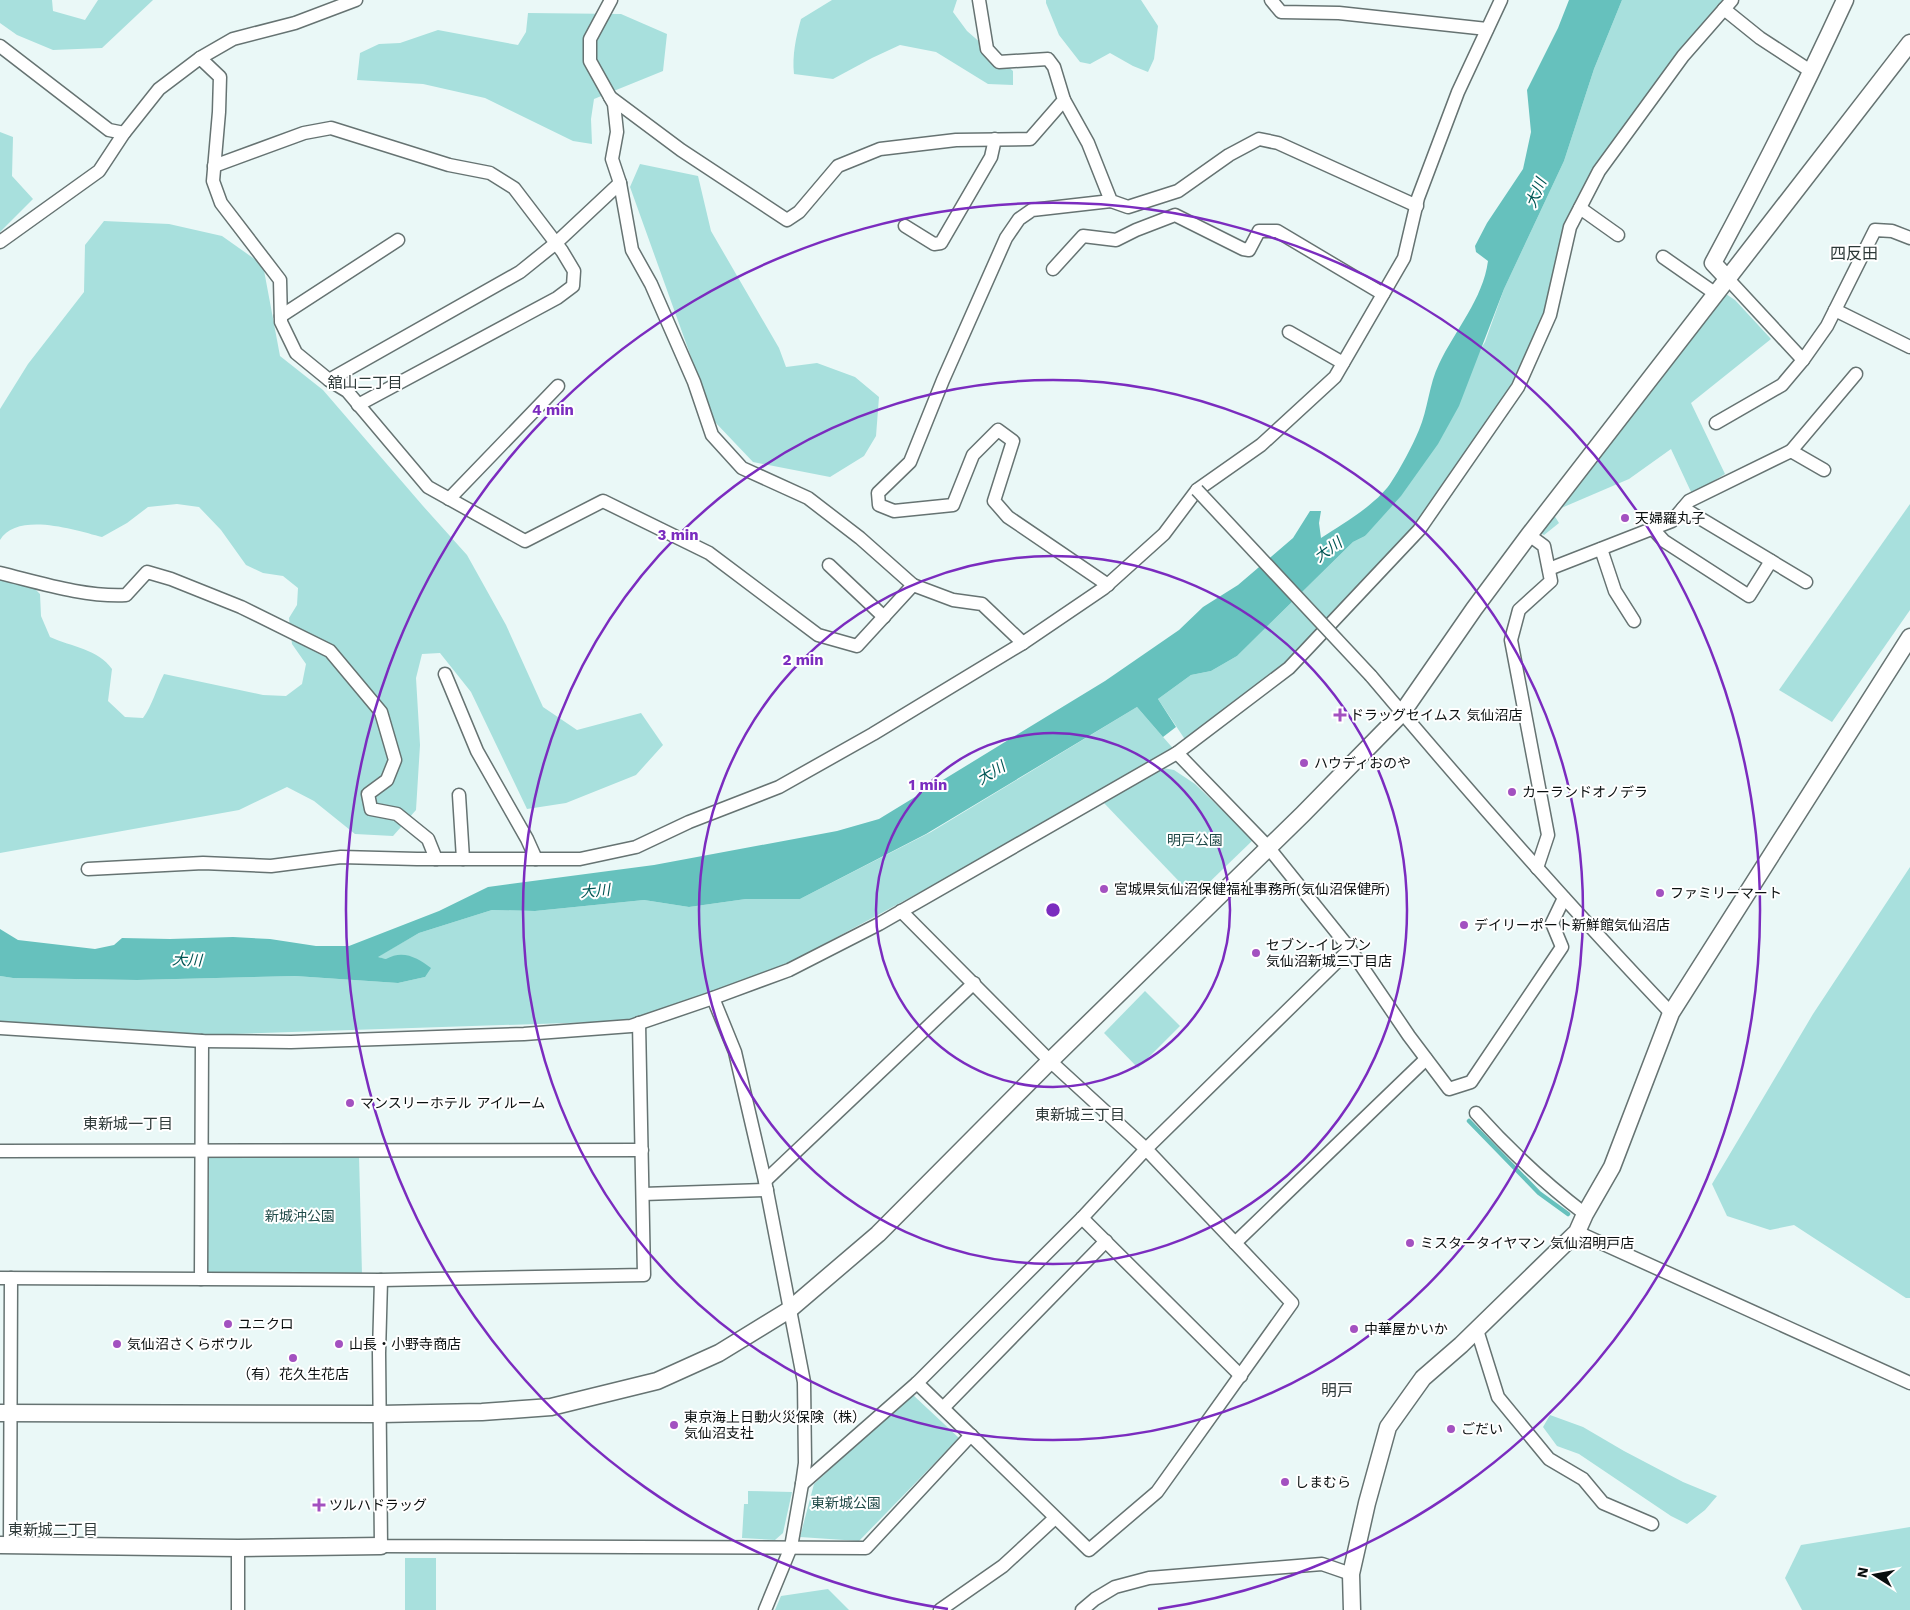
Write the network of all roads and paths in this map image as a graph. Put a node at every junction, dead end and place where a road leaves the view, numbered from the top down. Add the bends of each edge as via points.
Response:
1 (356, 0) edge
2 (611, 0) edge
3 (979, 0) edge
4 (1271, 0) edge
5 (1501, 0) edge
6 (1845, 0) edge
7 (1728, 5) edge
8 (1487, 29) junction
9 (1910, 43) edge
10 (0, 46) edge
11 (200, 58) junction
12 (1812, 72) junction
13 (610, 97) junction
14 (1064, 100) junction
15 (124, 133) junction
16 (995, 139) junction
17 (214, 166) junction
18 (620, 184) junction
19 (1111, 201) junction
20 (1416, 206) junction
21 (1580, 208) junction
22 (905, 226) dead end
23 (1618, 235) dead end
24 (1910, 238) edge
25 (398, 240) dead end
26 (0, 242) edge
27 (556, 243) junction
28 (1663, 257) dead end
29 (1053, 269) dead end
30 (1728, 279) junction
31 (1384, 294) junction
32 (1716, 294) junction
33 (1835, 310) junction
34 (281, 316) junction
35 (1289, 332) dead end
36 (1910, 347) edge
37 (1803, 360) junction
38 (1343, 363) junction
39 (1856, 374) dead end
40 (329, 380) junction
41 (558, 386) dead end
42 (358, 405) junction
43 (1716, 423) dead end
44 (1791, 451) junction
45 (1824, 470) dead end
46 (1197, 490) junction
47 (449, 499) junction
48 (1683, 508) junction
49 (1653, 529) junction
50 (1529, 535) junction
51 (1602, 549) junction
52 (1771, 561) junction
53 (829, 565) dead end
54 (1548, 570) junction
55 (0, 573) edge
56 (1806, 582) dead end
57 (913, 585) junction
58 (1108, 585) junction
59 (884, 617) junction
60 (1634, 621) dead end
61 (1910, 637) edge
62 (1024, 643) junction
63 (445, 674) dead end
64 (1402, 713) junction
65 (1177, 753) junction
66 (459, 795) dead end
67 (1268, 847) junction
68 (436, 859) junction
69 (463, 859) junction
70 (536, 859) junction
71 (1537, 868) junction
72 (88, 869) dead end
73 (1564, 898) junction
74 (901, 911) junction
75 (1350, 949) junction
76 (974, 983) junction
77 (713, 998) junction
78 (1671, 1013) junction
79 (639, 1023) junction
80 (0, 1028) edge
81 (202, 1041) junction
82 (1426, 1060) junction
83 (1050, 1061) junction
84 (1476, 1113) dead end
85 (1146, 1149) junction
86 (202, 1150) junction
87 (642, 1150) junction
88 (0, 1151) edge
89 (766, 1186) junction
90 (643, 1194) junction
91 (1585, 1214) junction
92 (1082, 1218) junction
93 (1577, 1232) junction
94 (1106, 1241) junction
95 (1235, 1243) junction
96 (5, 1278) edge
97 (201, 1279) junction
98 (381, 1280) junction
99 (789, 1310) junction
100 (1477, 1330) junction
101 (1241, 1376) junction
102 (917, 1383) junction
103 (1910, 1383) edge
104 (943, 1408) junction
105 (5, 1413) edge
106 (380, 1414) junction
107 (971, 1435) junction
108 (802, 1484) junction
109 (1055, 1518) junction
110 (1652, 1524) dead end
111 (5, 1545) edge
112 (381, 1546) junction
113 (791, 1547) junction
114 (238, 1548) junction
115 (1351, 1574) junction
116 (238, 1610) edge
117 (764, 1610) edge
118 (940, 1610) edge
119 (1082, 1610) edge
120 (1352, 1610) edge

1 - 11 street via 295,23 233,39
2 - 13 street via 590,39 590,61
3 - 14 street via 987,49 999,62 1048,59 1054,67
4 - 8 street via 1281,12 1339,13
5 - 8 street
6 - 12 street
7 - 12 street via 1760,38
7 - 21 street via 1683,56 1599,171
8 - 20 street via 1458,92
9 - 30 street
10 - 15 street via 109,130
11 - 15 street via 159,89
11 - 17 street via 220,78
12 - 30 street via 1713,262
13 - 16 street via 680,150 788,220 799,212 838,166 880,149
13 - 18 street via 614,104 617,132 612,159
14 - 16 street via 1030,138
14 - 19 street via 1088,144
15 - 26 street via 99,170
16 - 22 street via 991,157 941,243 934,244
17 - 27 street via 304,133 331,128 449,165 490,173 514,188
17 - 34 street via 213,181 221,203 280,280
18 - 27 street
18 - 57 street via 632,250 651,284 694,382 712,434 742,468 808,498
19 - 20 street via 1128,207 1178,191 1228,155 1259,139 1278,143
19 - 58 street via 1032,210 1018,219 1006,238 910,462 878,493 879,505 894,511 953,505 974,455 998,430 1013,440 994,501 1008,517
20 - 31 street via 1404,258
21 - 23 street
21 - 65 street via 1570,227 1550,315 1518,387 1419,530 1289,668
24 - 33 street via 1892,230 1875,230
25 - 34 street
27 - 40 street via 520,272
27 - 42 street via 574,271 572,286 557,298
28 - 32 street
29 - 31 street via 1083,236 1116,240 1175,215 1249,250 1259,231 1278,231
30 - 32 street
30 - 37 street
31 - 38 street
32 - 50 street
33 - 36 street
33 - 37 street
34 - 40 street via 296,352
35 - 38 street
37 - 43 street via 1782,385
38 - 46 street via 1335,378 1261,445
39 - 44 street
40 - 42 street via 347,391
41 - 47 street
42 - 47 street via 428,487
44 - 45 street
44 - 48 street via 1690,501
46 - 58 street via 1164,534
46 - 64 street, bridge
47 - 59 street via 525,541 603,501 708,553 818,635 858,646
48 - 49 street via 1672,521
48 - 52 street
49 - 51 street
49 - 52 street via 1664,541 1749,596
50 - 54 street via 1544,546
50 - 64 street
51 - 54 street
51 - 60 street via 1615,591
52 - 56 street
53 - 59 street
54 - 71 street via 1551,581 1519,610 1510,640 1548,835
55 - 68 street via 59,587 126,596 147,572 241,607 330,651 381,712 395,760 387,780 368,794 371,809 397,814 428,838
57 - 59 street
57 - 62 street via 953,600 982,604
58 - 62 street
61 - 78 street
62 - 70 street via 779,787 689,822 636,847 580,859
63 - 70 street via 477,751 528,839
64 - 67 street
64 - 71 street
65 - 67 street
65 - 74 street
66 - 69 street
67 - 75 street
67 - 83 street
68 - 69 street
68 - 72 street via 341,857 271,866 203,863
69 - 70 street
71 - 73 street
73 - 78 street
73 - 82 street via 1552,923 1562,947 1471,1082 1449,1090
74 - 76 street
74 - 77 street via 789,970
75 - 82 street
75 - 85 street
76 - 83 street
76 - 89 street
77 - 79 street
77 - 89 street via 735,1052
78 - 91 street via 1612,1167
79 - 81 street via 524,1034 291,1042
79 - 87 street
80 - 81 street
81 - 86 street
82 - 95 street
83 - 85 street
83 - 99 street via 878,1234
84 - 91 street via 1513,1154
85 - 92 street
85 - 95 street
86 - 87 street
86 - 88 street
86 - 97 street
87 - 90 street
89 - 90 street
89 - 99 street
90 - 98 street via 644,1274
91 - 93 street
92 - 94 street
92 - 102 street
93 - 100 street
93 - 103 street
94 - 101 street
94 - 104 street
95 - 101 street via 1292,1302
96 - 97 street
96 - 105 street
97 - 98 street
98 - 106 street
99 - 106 street via 720,1353 641,1386 551,1407
99 - 108 street via 804,1382 805,1464
100 - 110 street via 1498,1397 1549,1459 1583,1479 1603,1503
100 - 115 street via 1423,1378 1388,1427
101 - 109 street via 1157,1492 1088,1550
102 - 104 street
102 - 108 street
104 - 107 street
105 - 106 street
105 - 111 street
106 - 112 street
107 - 109 street
107 - 113 street via 866,1548
108 - 113 street
109 - 118 street via 1003,1566
111 - 114 street
112 - 113 street
112 - 114 street
113 - 117 street
114 - 116 street
115 - 119 street via 1322,1564 1149,1578 1115,1587
115 - 120 street

